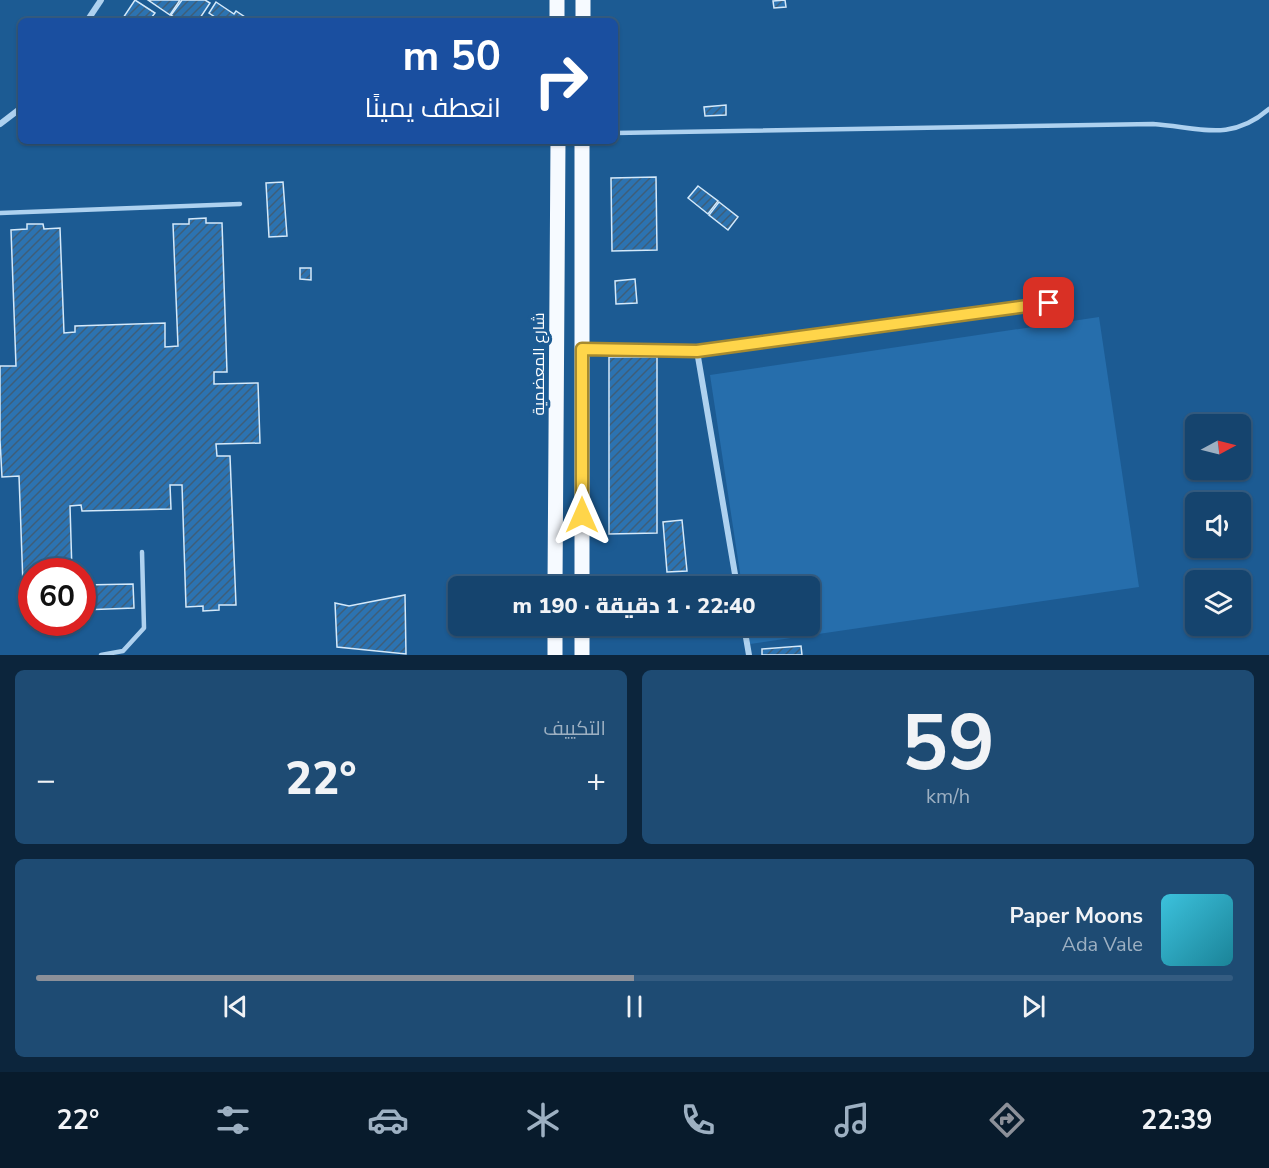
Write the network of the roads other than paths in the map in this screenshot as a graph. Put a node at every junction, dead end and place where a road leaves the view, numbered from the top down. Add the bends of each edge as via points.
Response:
1 (102, 0) edge
2 (557, 0) edge
3 (583, 0) edge
4 (89, 18) edge
5 (557, 18) edge
6 (583, 18) edge
7 (1269, 109) edge
8 (18, 110) edge
9 (0, 124) edge
10 (618, 133) edge
11 (558, 144) edge
12 (582, 144) edge
13 (240, 204) dead end
14 (0, 213) edge
15 (1049, 303) dead end
16 (582, 349) junction
17 (697, 351) junction
18 (142, 552) dead end
19 (555, 576) edge
20 (582, 576) edge
21 (735, 576) edge
22 (555, 636) edge
23 (582, 636) edge
24 (746, 636) edge
25 (101, 655) edge
26 (555, 655) edge
27 (582, 655) edge
28 (749, 655) edge

1 - 4 street
2 - 5 main road
3 - 6 main road
7 - 10 lane via 1242,127 1212,132 1153,124
8 - 9 street
11 - 19 main road, شارع المعضمية
12 - 16 main road
13 - 14 lane
15 - 17 street
16 - 17 street
16 - 20 main road
17 - 21 street
18 - 25 lane via 144,628 123,651
22 - 26 main road
23 - 27 main road
24 - 28 street

